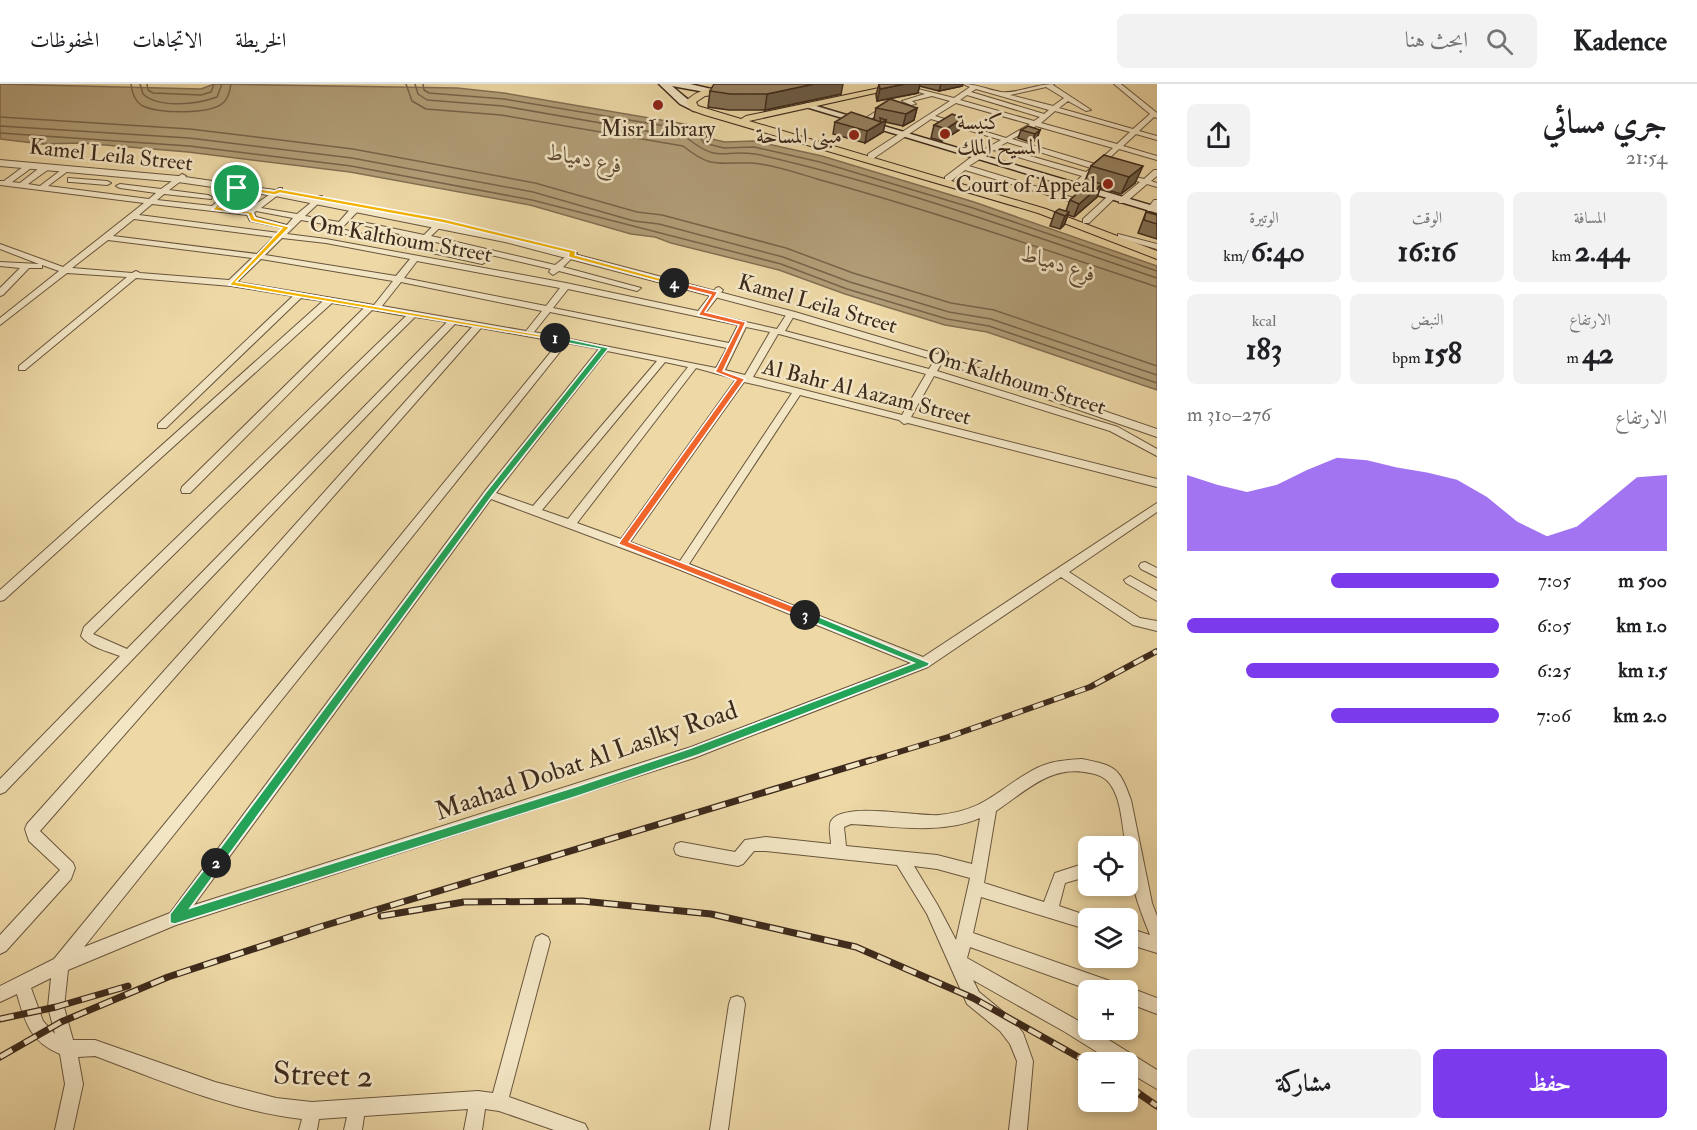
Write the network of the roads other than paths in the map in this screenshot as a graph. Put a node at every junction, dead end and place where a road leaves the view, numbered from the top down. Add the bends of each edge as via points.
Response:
1 (663, 84) edge
2 (783, 84) edge
3 (908, 84) edge
4 (1048, 84) edge
5 (1117, 84) edge
6 (973, 85) edge
7 (760, 86) edge
8 (673, 87) edge
9 (716, 91) junction
10 (933, 93) junction
11 (966, 93) junction
12 (1003, 94) junction
13 (1069, 97) junction
14 (1015, 98) junction
15 (956, 100) junction
16 (996, 102) junction
17 (1032, 102) junction
18 (913, 104) edge
19 (809, 105) junction
20 (1005, 105) junction
21 (888, 106) edge
22 (694, 108) junction
23 (986, 109) junction
24 (1053, 109) junction
25 (1022, 110) junction
26 (1061, 111) junction
27 (1155, 115) edge
28 (770, 116) junction
29 (1044, 116) junction
30 (930, 117) junction
31 (735, 119) junction
32 (862, 122) junction
33 (1036, 123) junction
34 (1135, 131) junction
35 (904, 135) junction
36 (1157, 138) edge
37 (1005, 139) junction
38 (1059, 147) dead end
39 (1118, 147) junction
40 (994, 148) junction
41 (1075, 151) dead end
42 (1052, 153) junction
43 (871, 156) junction
44 (977, 157) junction
45 (1067, 158) junction
46 (1157, 158) edge
47 (1, 162) edge
48 (30, 166) junction
49 (46, 167) junction
50 (964, 167) junction
51 (1096, 167) junction
52 (65, 169) junction
53 (84, 170) junction
54 (1157, 172) edge
55 (119, 173) junction
56 (1088, 175) junction
57 (180, 177) junction
58 (140, 178) junction
59 (948, 178) junction
60 (71, 180) junction
61 (1143, 181) junction
62 (107, 183) junction
63 (2, 184) edge
64 (1157, 185) edge
65 (21, 186) junction
66 (120, 186) junction
67 (222, 186) junction
68 (41, 188) junction
69 (237, 188) junction
70 (1078, 188) junction
71 (58, 189) junction
72 (255, 190) junction
73 (162, 192) junction
74 (277, 192) junction
75 (95, 193) junction
76 (109, 195) junction
77 (208, 197) junction
78 (1117, 199) junction
79 (152, 200) junction
80 (316, 200) junction
81 (1071, 200) junction
82 (198, 206) junction
83 (1155, 207) edge
84 (215, 208) junction
85 (356, 208) junction
86 (376, 210) junction
87 (231, 211) junction
88 (253, 211) junction
89 (1058, 212) junction
90 (132, 216) junction
91 (297, 217) junction
92 (1086, 221) junction
93 (442, 223) junction
94 (199, 224) junction
95 (362, 224) junction
96 (287, 227) junction
97 (339, 227) junction
98 (352, 233) junction
99 (278, 234) junction
100 (105, 237) junction
101 (426, 238) junction
102 (506, 239) junction
103 (326, 242) junction
104 (0, 246) edge
105 (415, 247) junction
106 (1157, 251) edge
107 (493, 252) junction
108 (572, 254) junction
109 (257, 256) junction
110 (415, 258) junction
111 (482, 262) junction
112 (0, 264) edge
113 (27, 265) junction
114 (52, 267) junction
115 (558, 268) junction
116 (475, 269) junction
117 (64, 270) junction
118 (136, 274) junction
119 (649, 277) junction
120 (398, 279) junction
121 (0, 281) edge
122 (11, 282) junction
123 (544, 282) junction
124 (231, 283) junction
125 (566, 286) junction
126 (637, 288) junction
127 (0, 292) edge
128 (717, 292) junction
129 (299, 295) junction
130 (627, 298) junction
131 (330, 300) junction
132 (373, 308) junction
133 (548, 309) junction
134 (413, 314) junction
135 (700, 314) junction
136 (791, 314) junction
137 (453, 321) junction
138 (0, 322) edge
139 (744, 323) junction
140 (479, 326) junction
141 (778, 331) junction
142 (528, 334) junction
143 (565, 340) junction
144 (731, 346) junction
145 (605, 348) junction
146 (941, 356) junction
147 (662, 360) junction
148 (694, 365) junction
149 (22, 368) dead end
150 (718, 372) junction
151 (931, 372) junction
152 (744, 379) junction
153 (797, 393) junction
154 (904, 420) junction
155 (162, 426) dead end
156 (1157, 427) edge
157 (1157, 433) edge
158 (1157, 453) edge
159 (1157, 483) edge
160 (186, 490) dead end
161 (489, 494) junction
162 (1157, 507) edge
163 (535, 511) junction
164 (570, 524) junction
165 (623, 544) junction
166 (682, 566) junction
167 (1145, 566) dead end
168 (1061, 572) junction
169 (1157, 573) edge
170 (1130, 580) dead end
171 (0, 597) edge
172 (1157, 597) edge
173 (1157, 626) edge
174 (129, 655) junction
175 (924, 663) junction
176 (0, 788) edge
177 (989, 808) junction
178 (1132, 836) edge
179 (681, 849) dead end
180 (839, 852) junction
181 (901, 858) junction
182 (1078, 872) edge
183 (977, 881) junction
184 (1138, 884) edge
185 (1050, 911) junction
186 (175, 918) junction
187 (1078, 920) edge
188 (1157, 934) edge
189 (964, 937) junction
190 (1138, 939) edge
191 (542, 942) dead end
192 (1157, 945) edge
193 (0, 946) edge
194 (958, 962) junction
195 (60, 968) junction
196 (1085, 980) edge
197 (24, 992) junction
198 (0, 994) edge
199 (1138, 999) edge
200 (737, 1004) dead end
201 (1157, 1006) edge
202 (68, 1051) junction
203 (1157, 1080) edge
204 (478, 1100) junction
205 (499, 1102) junction
206 (357, 1109) junction
207 (312, 1111) junction
208 (64, 1130) edge
209 (308, 1130) edge
210 (353, 1130) edge
211 (473, 1130) edge
212 (579, 1130) edge
213 (718, 1130) edge
214 (1018, 1130) edge

1 - 8 main road
2 - 7 main road
3 - 10 street
3 - 19 main road
4 - 12 street
4 - 13 street
5 - 27 street
6 - 11 street
6 - 12 street
7 - 9 main road
8 - 9 main road
8 - 22 main road via 679,101
9 - 22 main road via 694,97
10 - 15 street
10 - 18 street via 905,101
11 - 15 street
11 - 16 street
12 - 14 street
13 - 24 street
13 - 26 street via 1087,108
14 - 17 street
14 - 20 street
15 - 23 street
15 - 30 street
16 - 20 street
16 - 23 street
17 - 24 street
17 - 25 street
19 - 28 main road
19 - 32 main road
20 - 25 street
21 - 32 street
22 - 31 main road
23 - 33 street
24 - 26 street
24 - 29 street
25 - 29 street
26 - 34 street
27 - 34 street
28 - 31 main road
28 - 43 main road via 767,122 779,128
29 - 33 street
30 - 35 street
30 - 37 street
31 - 106 main road
32 - 35 main road
33 - 37 street
33 - 39 street
34 - 36 street
34 - 39 street
35 - 43 street
35 - 44 main road
37 - 40 street
37 - 42 street
38 - 42 street
39 - 46 street
39 - 51 street
40 - 44 street
40 - 56 street
41 - 45 street
42 - 45 street
43 - 59 main road
44 - 50 street
44 - 70 main road
45 - 51 street
47 - 48 street, Kamel Leila Street
47 - 57 street, Kamel Leila Street
48 - 49 street, Kamel Leila Street
48 - 63 street
49 - 52 street, Kamel Leila Street
49 - 65 street
50 - 59 street
50 - 81 street
51 - 56 street
51 - 61 street
52 - 53 street, Kamel Leila Street
52 - 68 street
53 - 55 street, Kamel Leila Street
53 - 60 street
54 - 61 street
55 - 58 street, Kamel Leila Street
55 - 62 street
56 - 70 street
57 - 58 street, Kamel Leila Street
57 - 67 street, Kamel Leila Street
57 - 73 street
57 - 74 street, Kamel Leila Street
58 - 66 street
59 - 89 main road
60 - 62 street
60 - 71 street
61 - 64 street
61 - 78 street
62 - 75 street
63 - 65 street
65 - 68 street
66 - 73 street
66 - 76 street
67 - 69 street, Kamel Leila Street
67 - 77 street
68 - 71 street
69 - 72 street, Kamel Leila Street
69 - 84 street
70 - 78 main road
70 - 81 street
71 - 75 street
72 - 74 street, Kamel Leila Street
72 - 87 street
73 - 77 street
73 - 79 street
74 - 80 street, Kamel Leila Street
74 - 88 street
75 - 76 street
76 - 79 street
77 - 82 street
78 - 83 main road
78 - 92 street
79 - 82 street
79 - 90 street
80 - 85 street, Kamel Leila Street
80 - 86 street, Kamel Leila Street
80 - 91 street
81 - 89 street
82 - 84 street
84 - 87 street
84 - 94 street
85 - 86 street, Kamel Leila Street
85 - 97 street
86 - 93 street, Kamel Leila Street
86 - 95 street
87 - 88 street
88 - 91 street
88 - 96 street via 253,219
89 - 92 main road
90 - 94 street, Om Kalthoum Street
90 - 100 street
91 - 96 street
91 - 97 street
92 - 106 main road
93 - 101 street
93 - 102 street, Kamel Leila Street
93 - 108 street, Kamel Leila Street
94 - 99 street, Om Kalthoum Street
95 - 98 street
95 - 101 street
96 - 99 street
97 - 98 street
97 - 103 street
98 - 105 street
99 - 103 street, Om Kalthoum Street
99 - 109 street
100 - 109 street
100 - 117 street
101 - 105 street
101 - 107 street
102 - 107 street
102 - 108 street, Kamel Leila Street
103 - 110 street, Om Kalthoum Street
104 - 114 street, Al Bahr Al Aazam Street
105 - 111 street
107 - 111 street
107 - 115 street
108 - 115 street
108 - 119 street, Kamel Leila Street
108 - 128 street, Kamel Leila Street
109 - 120 street
109 - 124 street
110 - 116 street, Om Kalthoum Street
110 - 120 street
111 - 116 street
112 - 113 street
113 - 114 street
113 - 122 street
114 - 117 street, Al Bahr Al Aazam Street
115 - 123 street
115 - 126 street
116 - 123 street, Om Kalthoum Street
117 - 118 street, Al Bahr Al Aazam Street
117 - 138 street
118 - 124 street, Al Bahr Al Aazam Street
118 - 149 street
119 - 126 street
119 - 128 street, Kamel Leila Street
120 - 132 street
120 - 133 street
121 - 122 street
122 - 127 street
123 - 125 street, Om Kalthoum Street
124 - 129 street, Al Bahr Al Aazam Street
125 - 130 street, Om Kalthoum Street
125 - 133 street
126 - 130 street
128 - 135 street
128 - 136 street, Kamel Leila Street
128 - 146 street, Kamel Leila Street via 810,313
129 - 131 street, Al Bahr Al Aazam Street
129 - 155 street
130 - 135 street, Om Kalthoum Street
131 - 132 street, Al Bahr Al Aazam Street
131 - 171 street
132 - 134 street, Al Bahr Al Aazam Street
132 - 160 street
133 - 142 street
133 - 144 street
134 - 137 street, Al Bahr Al Aazam Street
134 - 174 street via 88,630 87,636 94,641
135 - 139 street, Om Kalthoum Street
136 - 141 street
136 - 146 street, Kamel Leila Street
137 - 140 street, Al Bahr Al Aazam Street
137 - 174 street
139 - 141 street, Om Kalthoum Street
139 - 144 street
140 - 142 street, Al Bahr Al Aazam Street
140 - 193 street via 32,829 34,836 68,868
141 - 151 street, Om Kalthoum Street
141 - 152 street
142 - 143 street, Al Bahr Al Aazam Street
143 - 145 street, Al Bahr Al Aazam Street
143 - 195 street
144 - 150 street
145 - 147 street, Al Bahr Al Aazam Street
145 - 161 street
146 - 151 street
146 - 156 street, Kamel Leila Street
146 - 157 street, Kamel Leila Street
147 - 148 street, Al Bahr Al Aazam Street
147 - 163 street
148 - 150 street, Al Bahr Al Aazam Street
148 - 164 street
150 - 152 street, Al Bahr Al Aazam Street
151 - 154 street
151 - 158 street, Om Kalthoum Street via 1114,429
152 - 153 street, Al Bahr Al Aazam Street
152 - 165 street
153 - 154 street, Al Bahr Al Aazam Street
153 - 166 street
154 - 159 street, Al Bahr Al Aazam Street
161 - 163 street
161 - 186 street
162 - 168 street, Maahad Dobat Al Laslky Road
163 - 164 street
164 - 165 street
165 - 166 street
166 - 175 street
167 - 169 street
168 - 173 street via 1137,622
168 - 175 street, Maahad Dobat Al Laslky Road
170 - 172 street
174 - 176 street
175 - 186 street, Maahad Dobat Al Laslky Road via 694,752
177 - 178 street via 1042,772 1082,765 1106,770 1118,784
177 - 180 street via 964,818 936,822 849,817 837,824
177 - 183 street
179 - 180 street via 738,859 747,847 756,844
180 - 181 street
181 - 183 street via 937,862
181 - 194 street
182 - 185 street via 1060,878
183 - 185 street
183 - 189 street
184 - 188 street
185 - 187 street
186 - 195 street, Maahad Dobat Al Laslky Road
189 - 194 street
189 - 196 street
190 - 192 street
191 - 205 street
194 - 203 street
194 - 214 street via 973,998 1006,1025 1017,1039 1025,1061
195 - 197 street, Maahad Dobat Al Laslky Road
195 - 202 street via 56,1002
197 - 198 street, Maahad Dobat Al Laslky Road
197 - 202 street via 41,1034
199 - 201 street
200 - 213 street
202 - 207 street, Street 2 via 95,1048 215,1091 276,1107
202 - 208 street via 74,1084
204 - 205 street, Street 2
204 - 206 street, Street 2
204 - 211 street
205 - 212 street, Street 2
206 - 207 street, Street 2
206 - 210 street
207 - 209 street

